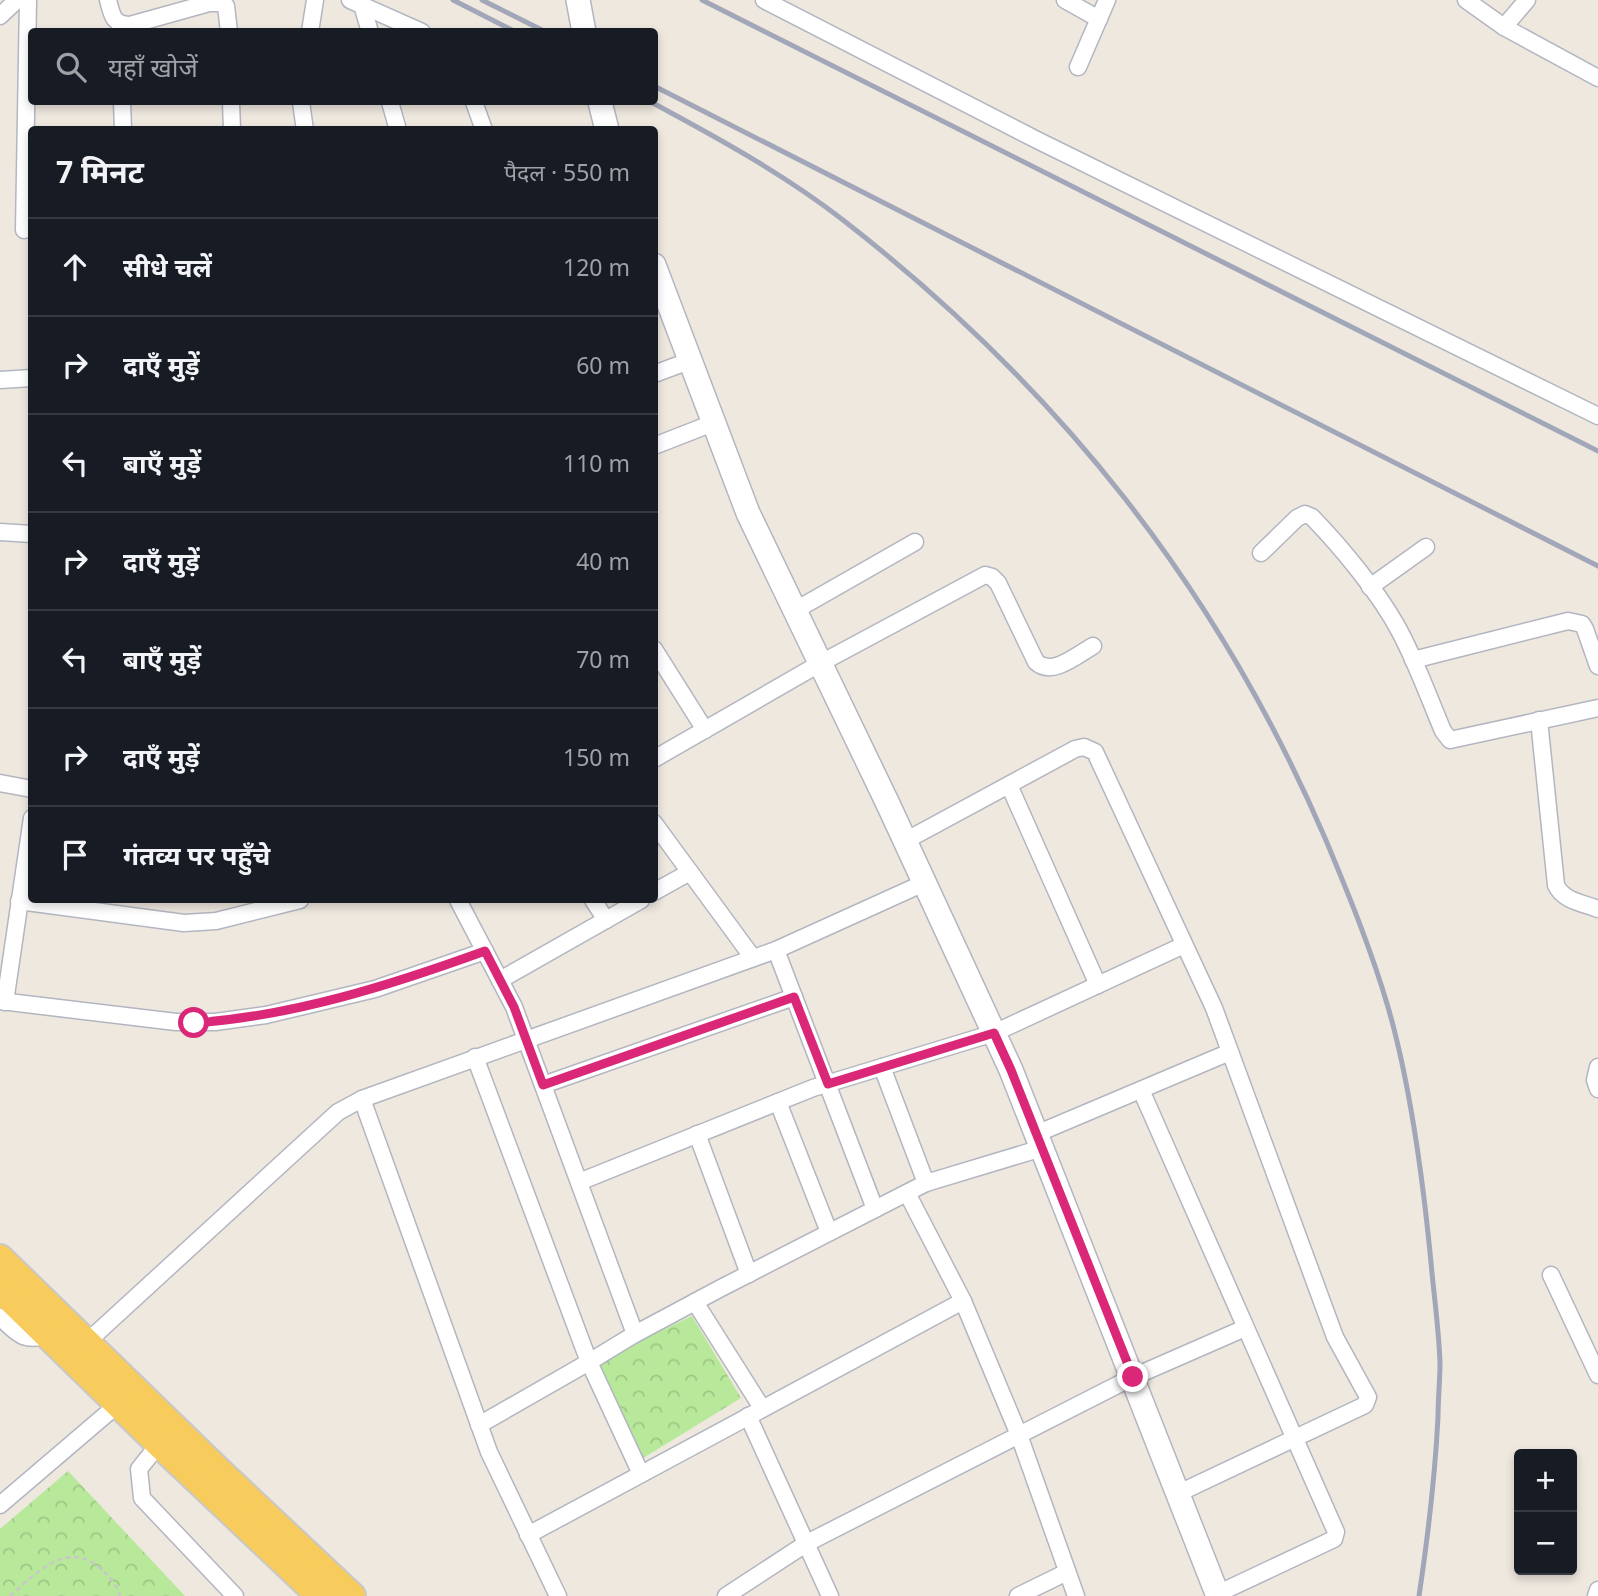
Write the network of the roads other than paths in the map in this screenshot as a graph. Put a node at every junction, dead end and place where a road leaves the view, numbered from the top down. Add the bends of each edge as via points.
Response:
1 (17, 0) edge
2 (28, 0) edge
3 (108, 0) edge
4 (315, 0) edge
5 (578, 0) edge
6 (764, 0) edge
7 (1065, 0) edge
8 (1107, 0) edge
9 (1466, 0) edge
10 (1527, 0) edge
11 (356, 3) edge
12 (0, 16) edge
13 (1099, 19) junction
14 (1504, 26) junction
15 (120, 28) edge
16 (229, 28) edge
17 (311, 28) edge
18 (368, 28) edge
19 (413, 28) edge
20 (583, 28) edge
21 (1078, 67) dead end
22 (1598, 78) edge
23 (122, 105) edge
24 (232, 105) edge
25 (301, 105) edge
26 (391, 105) edge
27 (475, 105) edge
28 (601, 105) edge
29 (123, 126) edge
30 (232, 126) edge
31 (304, 126) edge
32 (397, 126) edge
33 (483, 126) edge
34 (606, 126) edge
35 (23, 230) dead end
36 (658, 276) edge
37 (689, 361) junction
38 (658, 373) edge
39 (28, 377) edge
40 (0, 380) edge
41 (1598, 416) edge
42 (713, 423) junction
43 (658, 444) edge
44 (0, 532) edge
45 (28, 534) edge
46 (915, 542) dead end
47 (1426, 547) dead end
48 (1261, 553) dead end
49 (1370, 587) junction
50 (794, 611) junction
51 (1093, 646) dead end
52 (658, 655) edge
53 (1413, 660) junction
54 (819, 664) junction
55 (1598, 666) edge
56 (1598, 708) edge
57 (1539, 720) junction
58 (705, 730) junction
59 (658, 758) edge
60 (0, 783) edge
61 (1009, 785) junction
62 (28, 788) edge
63 (658, 828) edge
64 (905, 841) junction
65 (28, 844) edge
66 (690, 872) junction
67 (924, 883) junction
68 (658, 890) edge
69 (19, 901) junction
70 (28, 902) edge
71 (34, 903) edge
72 (288, 903) edge
73 (460, 903) edge
74 (595, 903) edge
75 (636, 903) edge
76 (1598, 909) edge
77 (606, 920) junction
78 (1184, 945) junction
79 (776, 950) junction
80 (485, 951) junction
81 (753, 958) junction
82 (500, 980) junction
83 (1098, 985) junction
84 (794, 997) junction
85 (3, 1002) edge
86 (994, 1033) junction
87 (526, 1039) junction
88 (1230, 1052) junction
89 (475, 1057) junction
90 (882, 1067) junction
91 (1598, 1067) edge
92 (828, 1084) junction
93 (543, 1085) junction
94 (1598, 1089) edge
95 (1141, 1090) junction
96 (362, 1099) junction
97 (778, 1102) junction
98 (697, 1134) junction
99 (1039, 1141) junction
100 (579, 1182) junction
101 (926, 1183) junction
102 (907, 1192) junction
103 (875, 1209) junction
104 (830, 1232) junction
105 (0, 1258) edge
106 (749, 1274) junction
107 (1551, 1275) dead end
108 (0, 1289) edge
109 (963, 1301) junction
110 (695, 1302) junction
111 (0, 1317) edge
112 (1245, 1328) junction
113 (635, 1334) junction
114 (48, 1335) junction
115 (87, 1342) junction
116 (589, 1363) junction
117 (1598, 1375) edge
118 (1133, 1377) junction
119 (127, 1397) junction
120 (755, 1413) junction
121 (479, 1425) junction
122 (1019, 1436) junction
123 (1294, 1438) junction
124 (159, 1444) junction
125 (641, 1474) junction
126 (1179, 1493) junction
127 (0, 1505) edge
128 (528, 1535) junction
129 (807, 1543) junction
130 (1068, 1572) junction
131 (1598, 1590) edge
132 (1218, 1595) edge
133 (234, 1596) edge
134 (320, 1596) edge
135 (352, 1596) edge
136 (558, 1596) edge
137 (726, 1596) edge
138 (830, 1596) edge
139 (1018, 1596) edge
140 (1076, 1596) edge
141 (1596, 1596) edge

1 - 12 street
2 - 35 street
3 - 15 street
4 - 17 street
5 - 20 street
6 - 41 street
7 - 13 street
8 - 13 street
9 - 14 street
10 - 14 street
11 - 18 street
11 - 19 street
13 - 21 street
14 - 22 street
15 - 16 street via 209,3 226,6
23 - 29 street
24 - 30 street
25 - 31 street
26 - 32 street
27 - 33 street
28 - 34 street
36 - 37 street
37 - 38 street
37 - 42 street
39 - 40 street
42 - 43 street
42 - 50 street
44 - 45 street
46 - 50 street
47 - 49 street
48 - 49 street via 1305,514 1317,522
49 - 53 street
50 - 54 street
51 - 54 street via 1054,668 1041,666 998,583 985,575
52 - 58 street
53 - 55 street via 1567,621 1585,629
53 - 57 street via 1450,740
54 - 58 street
54 - 64 street
56 - 57 street
57 - 76 street via 1556,885 1567,898
58 - 59 street
60 - 62 street
61 - 64 street
61 - 78 street via 1075,749 1094,751
61 - 83 street
63 - 66 street
64 - 67 street
65 - 69 street
66 - 68 street
66 - 81 street
67 - 79 street
67 - 86 street
69 - 70 street
69 - 85 street
71 - 72 street via 184,923 216,921
73 - 80 street
74 - 77 street
75 - 77 street
77 - 82 street
78 - 83 street
78 - 88 street
79 - 81 street
79 - 84 street
80 - 82 street
80 - 85 street via 375,989 215,1022 176,1022
81 - 87 street
82 - 87 street
83 - 86 street
84 - 92 street
84 - 93 street
86 - 90 street
86 - 99 street
87 - 89 street
87 - 93 street
88 - 95 street
88 - 123 street via 1335,1337 1368,1398 1365,1405
89 - 96 street
89 - 116 street
90 - 92 street
90 - 101 street
91 - 94 street
92 - 97 street
92 - 103 street
93 - 100 street
95 - 99 street
95 - 112 street
96 - 115 street via 318,1127
96 - 121 street
97 - 98 street
97 - 104 street
98 - 100 street
98 - 106 street
99 - 101 street
99 - 118 street
100 - 113 street
101 - 102 street
102 - 103 street
102 - 109 street
103 - 104 street
104 - 106 street
105 - 115 main road
106 - 110 street
107 - 117 street
108 - 114 main road
109 - 120 street
109 - 122 street
110 - 113 street
110 - 120 street
111 - 114 street via 21,1336 36,1339
112 - 118 street
112 - 123 street
113 - 116 street
114 - 119 main road
115 - 119 main road
116 - 121 street
116 - 125 street
118 - 122 street
118 - 126 street
119 - 124 main road
119 - 127 street
119 - 135 main road
120 - 125 street
120 - 129 street
121 - 128 street
122 - 129 street
122 - 130 street
123 - 126 street
123 - 132 street via 1336,1536
124 - 133 street via 139,1469 142,1498
124 - 134 main road
125 - 128 street
126 - 132 street
128 - 136 street
129 - 137 street
129 - 138 street
130 - 139 street
130 - 140 street
131 - 141 street

